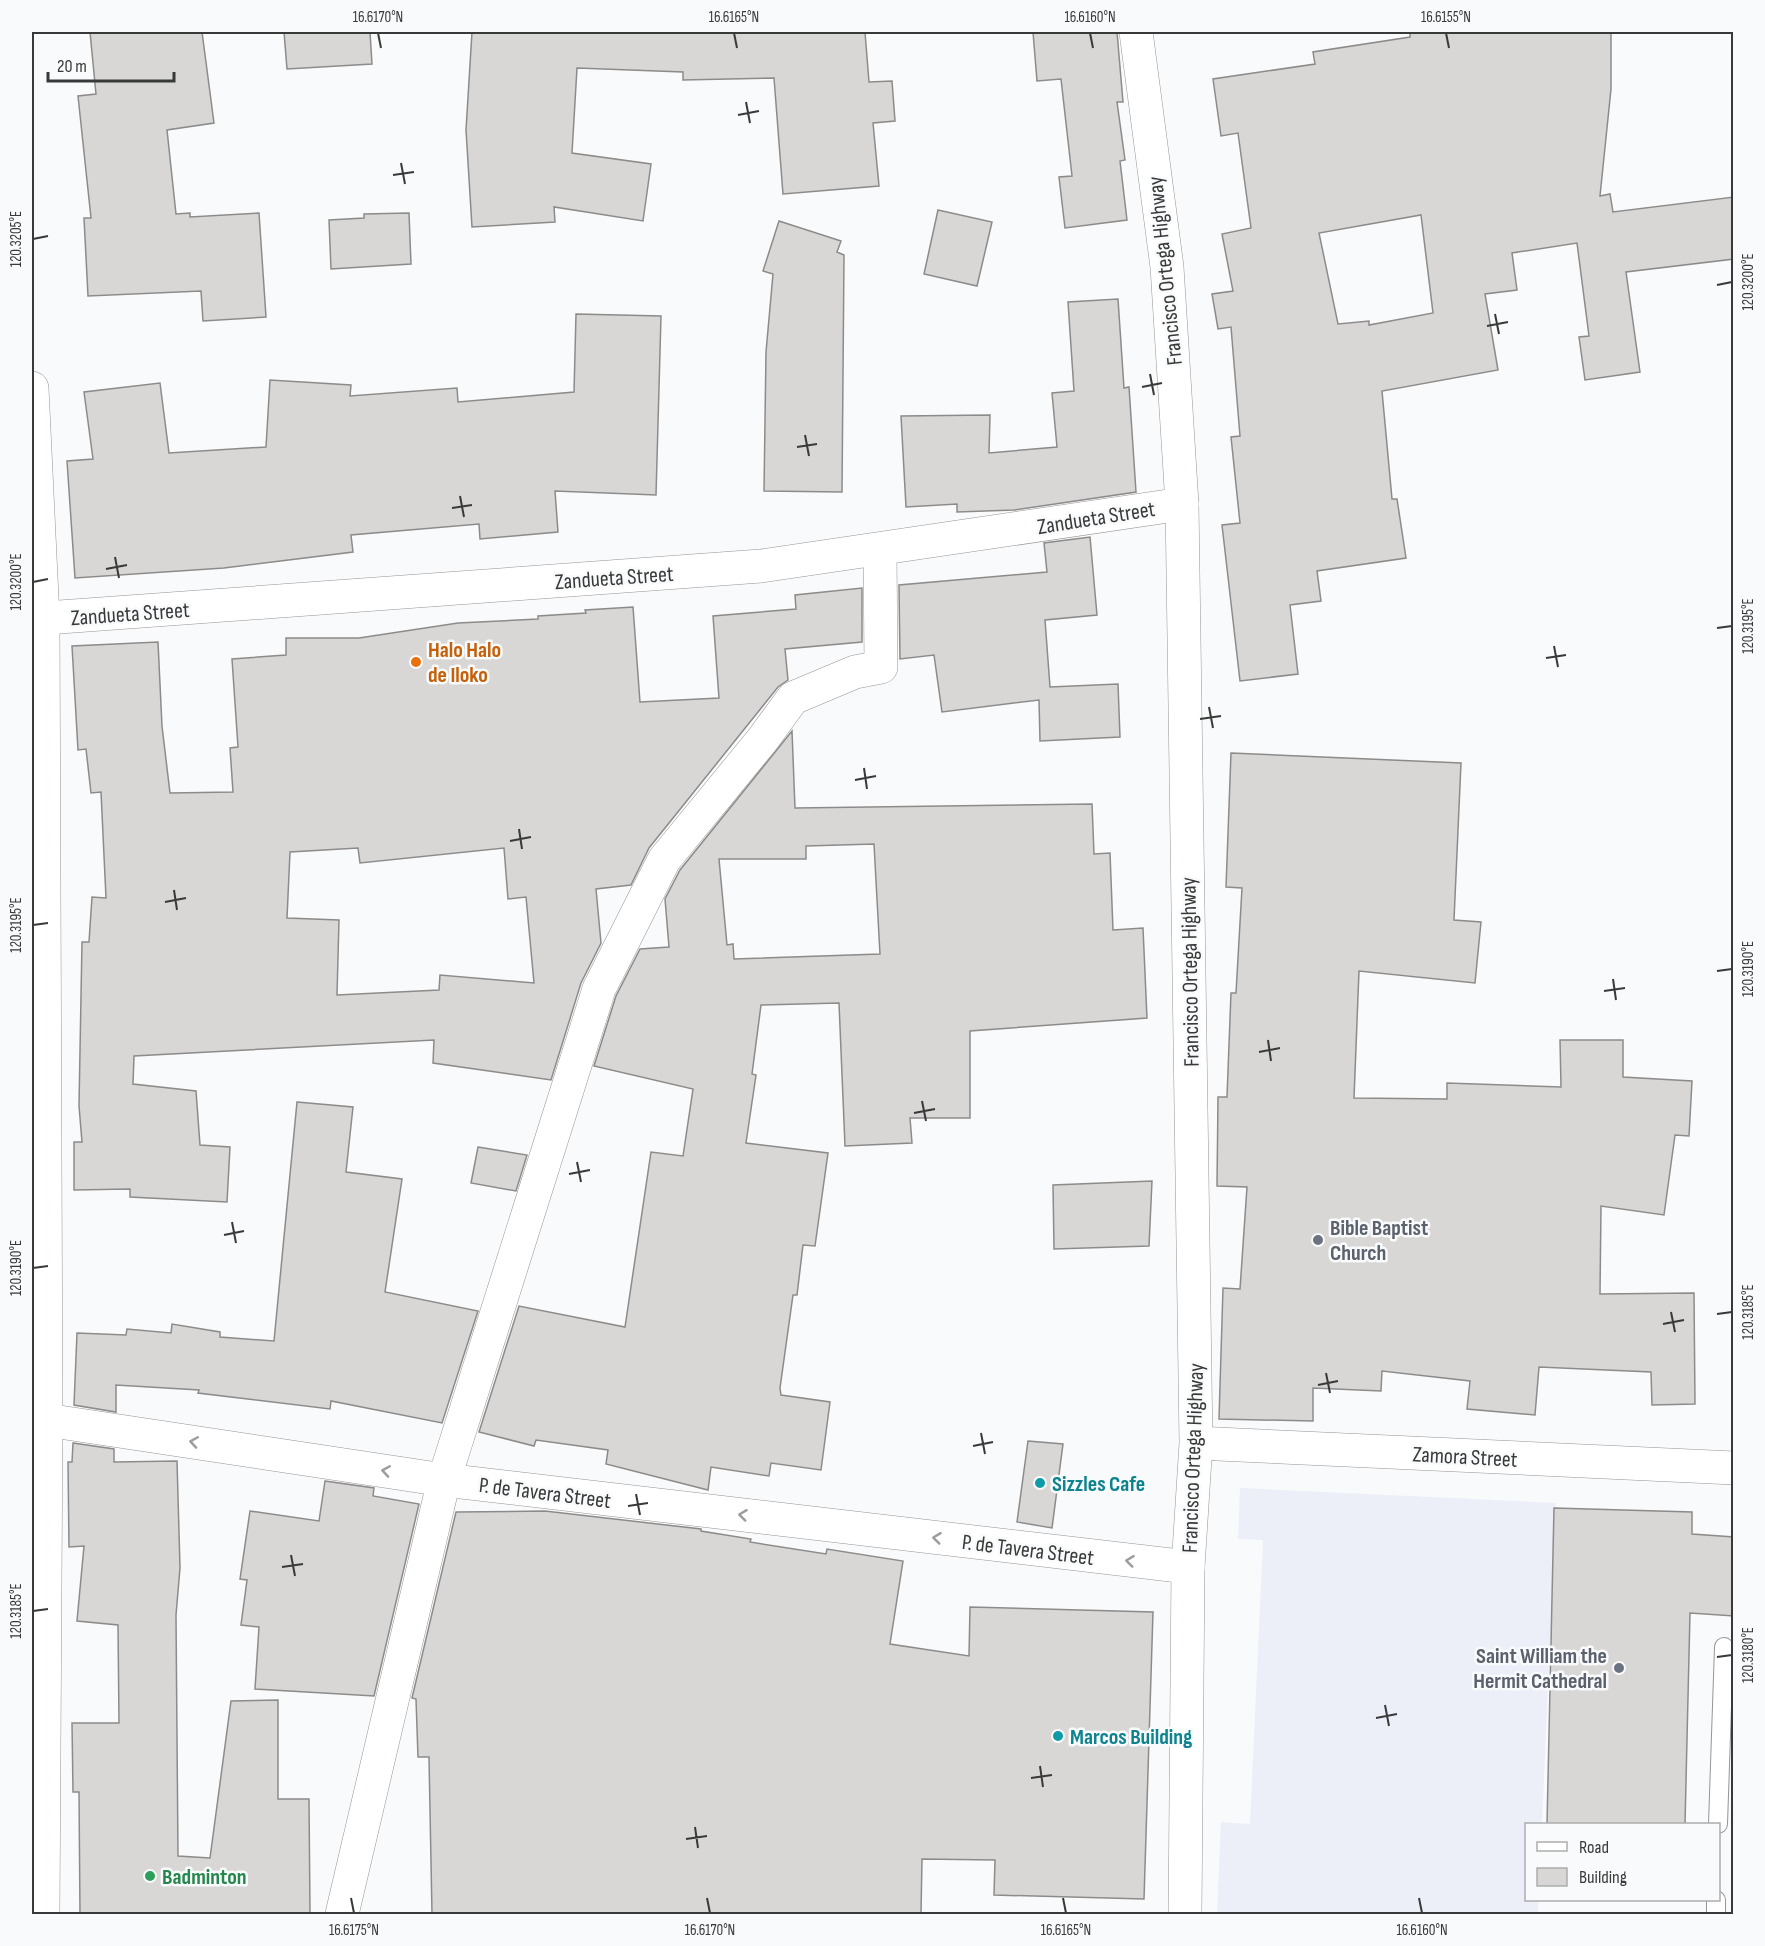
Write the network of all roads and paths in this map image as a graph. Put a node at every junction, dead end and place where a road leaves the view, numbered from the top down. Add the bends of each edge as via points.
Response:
1 (1136, 32) edge
2 (32, 388) edge
3 (1182, 504) junction
4 (880, 551) junction
5 (37, 619) edge
6 (46, 1420) junction
7 (1196, 1443) junction
8 (1734, 1468) edge
9 (444, 1480) junction
10 (1188, 1568) junction
11 (1724, 1647) dead end
12 (1719, 1823) edge
13 (43, 1914) edge
14 (342, 1914) edge
15 (1185, 1914) edge

1 - 3 street, Francisco Ortega Highway via 1167,267
2 - 5 street
3 - 4 street, Zandueta Street
3 - 7 street, Francisco Ortega Highway
4 - 5 street, Zandueta Street via 761,566
4 - 9 street via 881,667 855,672 793,698 664,860 599,989
5 - 6 street
9 -> 6 street, P. de Tavera Street
6 - 13 street
7 - 8 street, Zamora Street
7 - 10 street, Francisco Ortega Highway
10 -> 9 street, P. de Tavera Street
9 - 14 street
10 - 15 street, Francisco Ortega Highway
11 - 12 lane

